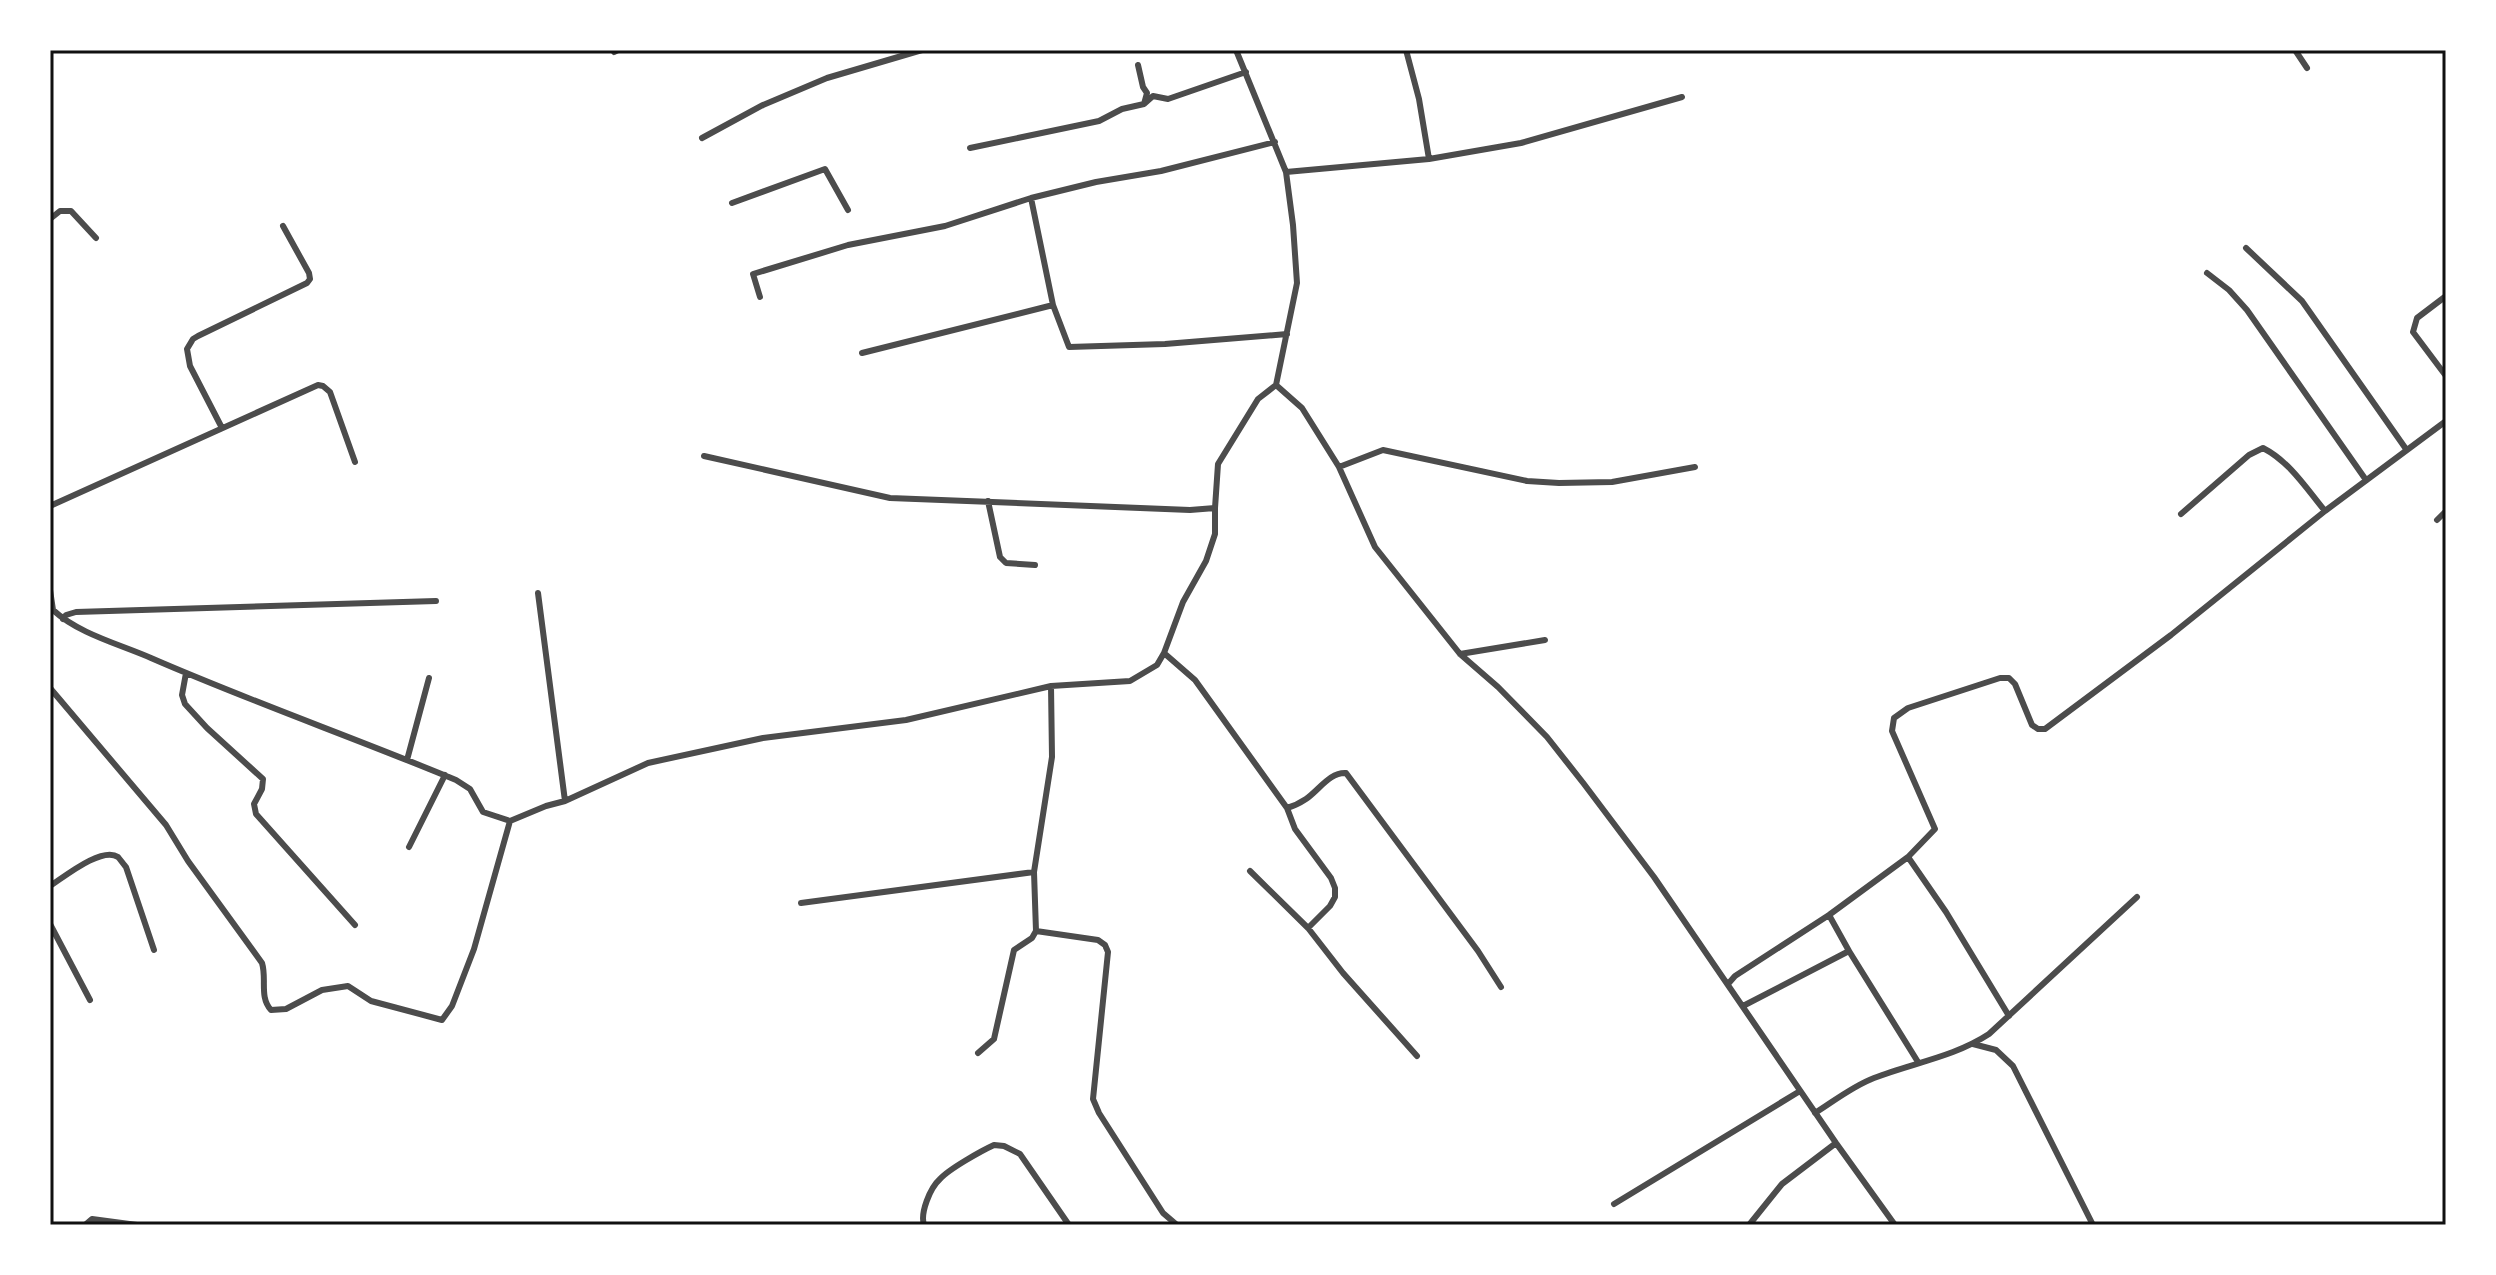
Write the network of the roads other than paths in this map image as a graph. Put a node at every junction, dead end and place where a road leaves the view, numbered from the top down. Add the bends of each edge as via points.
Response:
1 (922, 50) edge
2 (1236, 50) edge
3 (1406, 50) edge
4 (2295, 50) edge
5 (1138, 65) dead end
6 (2307, 68) dead end
7 (1246, 72) junction
8 (1682, 97) dead end
9 (1144, 104) junction
10 (702, 138) dead end
11 (1275, 142) junction
12 (970, 148) dead end
13 (1429, 159) junction
14 (1286, 172) junction
15 (1031, 198) junction
16 (732, 203) dead end
17 (848, 210) dead end
18 (50, 219) edge
19 (283, 226) dead end
20 (96, 238) dead end
21 (2246, 248) dead end
22 (2207, 273) dead end
23 (2446, 296) edge
24 (760, 297) dead end
25 (1053, 305) junction
26 (1287, 334) junction
27 (862, 353) dead end
28 (2446, 376) edge
29 (1276, 385) junction
30 (2446, 421) edge
31 (222, 428) junction
32 (2406, 449) junction
33 (704, 456) dead end
34 (355, 462) dead end
35 (1339, 467) junction
36 (1695, 467) dead end
37 (2366, 480) junction
38 (988, 501) junction
39 (50, 506) edge
40 (1215, 508) junction
41 (2325, 511) junction
42 (2446, 511) edge
43 (2181, 514) dead end
44 (2437, 520) dead end
45 (1035, 565) dead end
46 (50, 590) edge
47 (538, 593) dead end
48 (436, 601) dead end
49 (52, 614) edge
50 (63, 619) junction
51 (1545, 640) dead end
52 (1164, 653) junction
53 (1460, 654) junction
54 (186, 673) junction
55 (429, 678) dead end
56 (1051, 686) junction
57 (50, 688) edge
58 (407, 760) junction
59 (445, 775) junction
60 (565, 801) junction
61 (1287, 808) junction
62 (510, 821) junction
63 (409, 847) dead end
64 (1908, 857) junction
65 (1250, 871) dead end
66 (1034, 872) junction
67 (50, 886) edge
68 (2137, 897) dead end
69 (801, 903) dead end
70 (1829, 915) junction
71 (50, 924) edge
72 (355, 925) dead end
73 (1308, 928) junction
74 (1036, 931) junction
75 (154, 950) dead end
76 (1849, 951) junction
77 (1728, 984) junction
78 (1501, 987) dead end
79 (90, 1000) dead end
80 (1743, 1006) junction
81 (2009, 1016) junction
82 (1973, 1044) junction
83 (978, 1053) dead end
84 (1417, 1056) dead end
85 (1918, 1062) junction
86 (1800, 1091) junction
87 (1815, 1113) junction
88 (1836, 1143) junction
89 (1614, 1204) dead end
90 (85, 1225) edge
91 (137, 1225) edge
92 (924, 1225) edge
93 (1069, 1225) edge
94 (1177, 1225) edge
95 (1749, 1225) edge
96 (1895, 1225) edge
97 (2093, 1225) edge

1 - 10 street via 827,78
2 - 7 street
3 - 13 street
4 - 6 street
5 - 9 street via 1147,93
7 - 9 street via 1168,99 1153,96
7 - 11 street
8 - 13 street via 1521,143
9 - 12 street via 1099,121
11 - 14 street
11 - 15 street
13 - 14 street
14 - 26 street via 1297,283
15 - 24 street via 945,226 848,245 753,274
15 - 25 street
16 - 17 street via 825,169
18 - 20 street via 71,211
19 - 31 street via 309,273 307,283 198,336 187,349 190,366
21 - 32 street via 2302,301
22 - 37 street via 2247,310
23 - 28 street via 2417,318 2413,332
25 - 26 street via 1069,347
25 - 27 street
26 - 29 street
29 - 35 street via 1302,408
29 - 40 street via 1258,399 1218,464
30 - 32 street
31 - 34 street via 323,386 330,392
31 - 39 street
32 - 37 street
33 - 38 street via 890,498
35 - 36 street via 1383,450 1559,483 1612,482
35 - 53 street via 1375,547
37 - 41 street
38 - 40 street
38 - 45 street via 1000,557 1006,563
40 - 52 street via 1215,534 1206,561
41 - 43 street via 2289,467 2263,448
41 - 64 street via 2045,729 2032,725 2009,678 1900,712 1892,731 1935,829
42 - 44 street
46 - 49 street
47 - 60 street
48 - 50 street via 76,612
49 - 50 street
50 - 54 street
51 - 53 street
52 - 56 street via 1157,665 1130,681
52 - 61 street via 1195,680
53 - 77 street via 1556,748
54 - 58 street
54 - 72 street via 185,704 263,779 256,814
55 - 58 street
56 - 60 street via 906,720 763,738 648,763
56 - 66 street via 1052,757
57 - 62 street via 166,825 262,963 264,1000 271,1010 348,986 371,1001 442,1020 474,949
58 - 59 street
59 - 62 street via 470,789 483,812
59 - 63 street
60 - 62 street
61 - 73 street via 1335,888 1330,906
61 - 78 street via 1334,775 1346,773
64 - 70 street
64 - 81 street
65 - 73 street
66 - 69 street
66 - 74 street
67 - 75 street via 93,859 119,857
68 - 81 street
70 - 76 street
70 - 77 street
71 - 79 street
73 - 84 street
74 - 83 street via 1014,950 994,1039
74 - 94 street via 1105,945 1093,1099 1163,1213
76 - 80 street
76 - 85 street
77 - 80 street
80 - 86 street
81 - 82 street
82 - 85 street
82 - 97 street via 1996,1050 2013,1066
85 - 87 street via 1871,1079
86 - 87 street
86 - 89 street
87 - 88 street
88 - 95 street via 1782,1184
88 - 96 street
90 - 91 street via 92,1219
92 - 93 street via 923,1209 939,1179 994,1145 1020,1154

